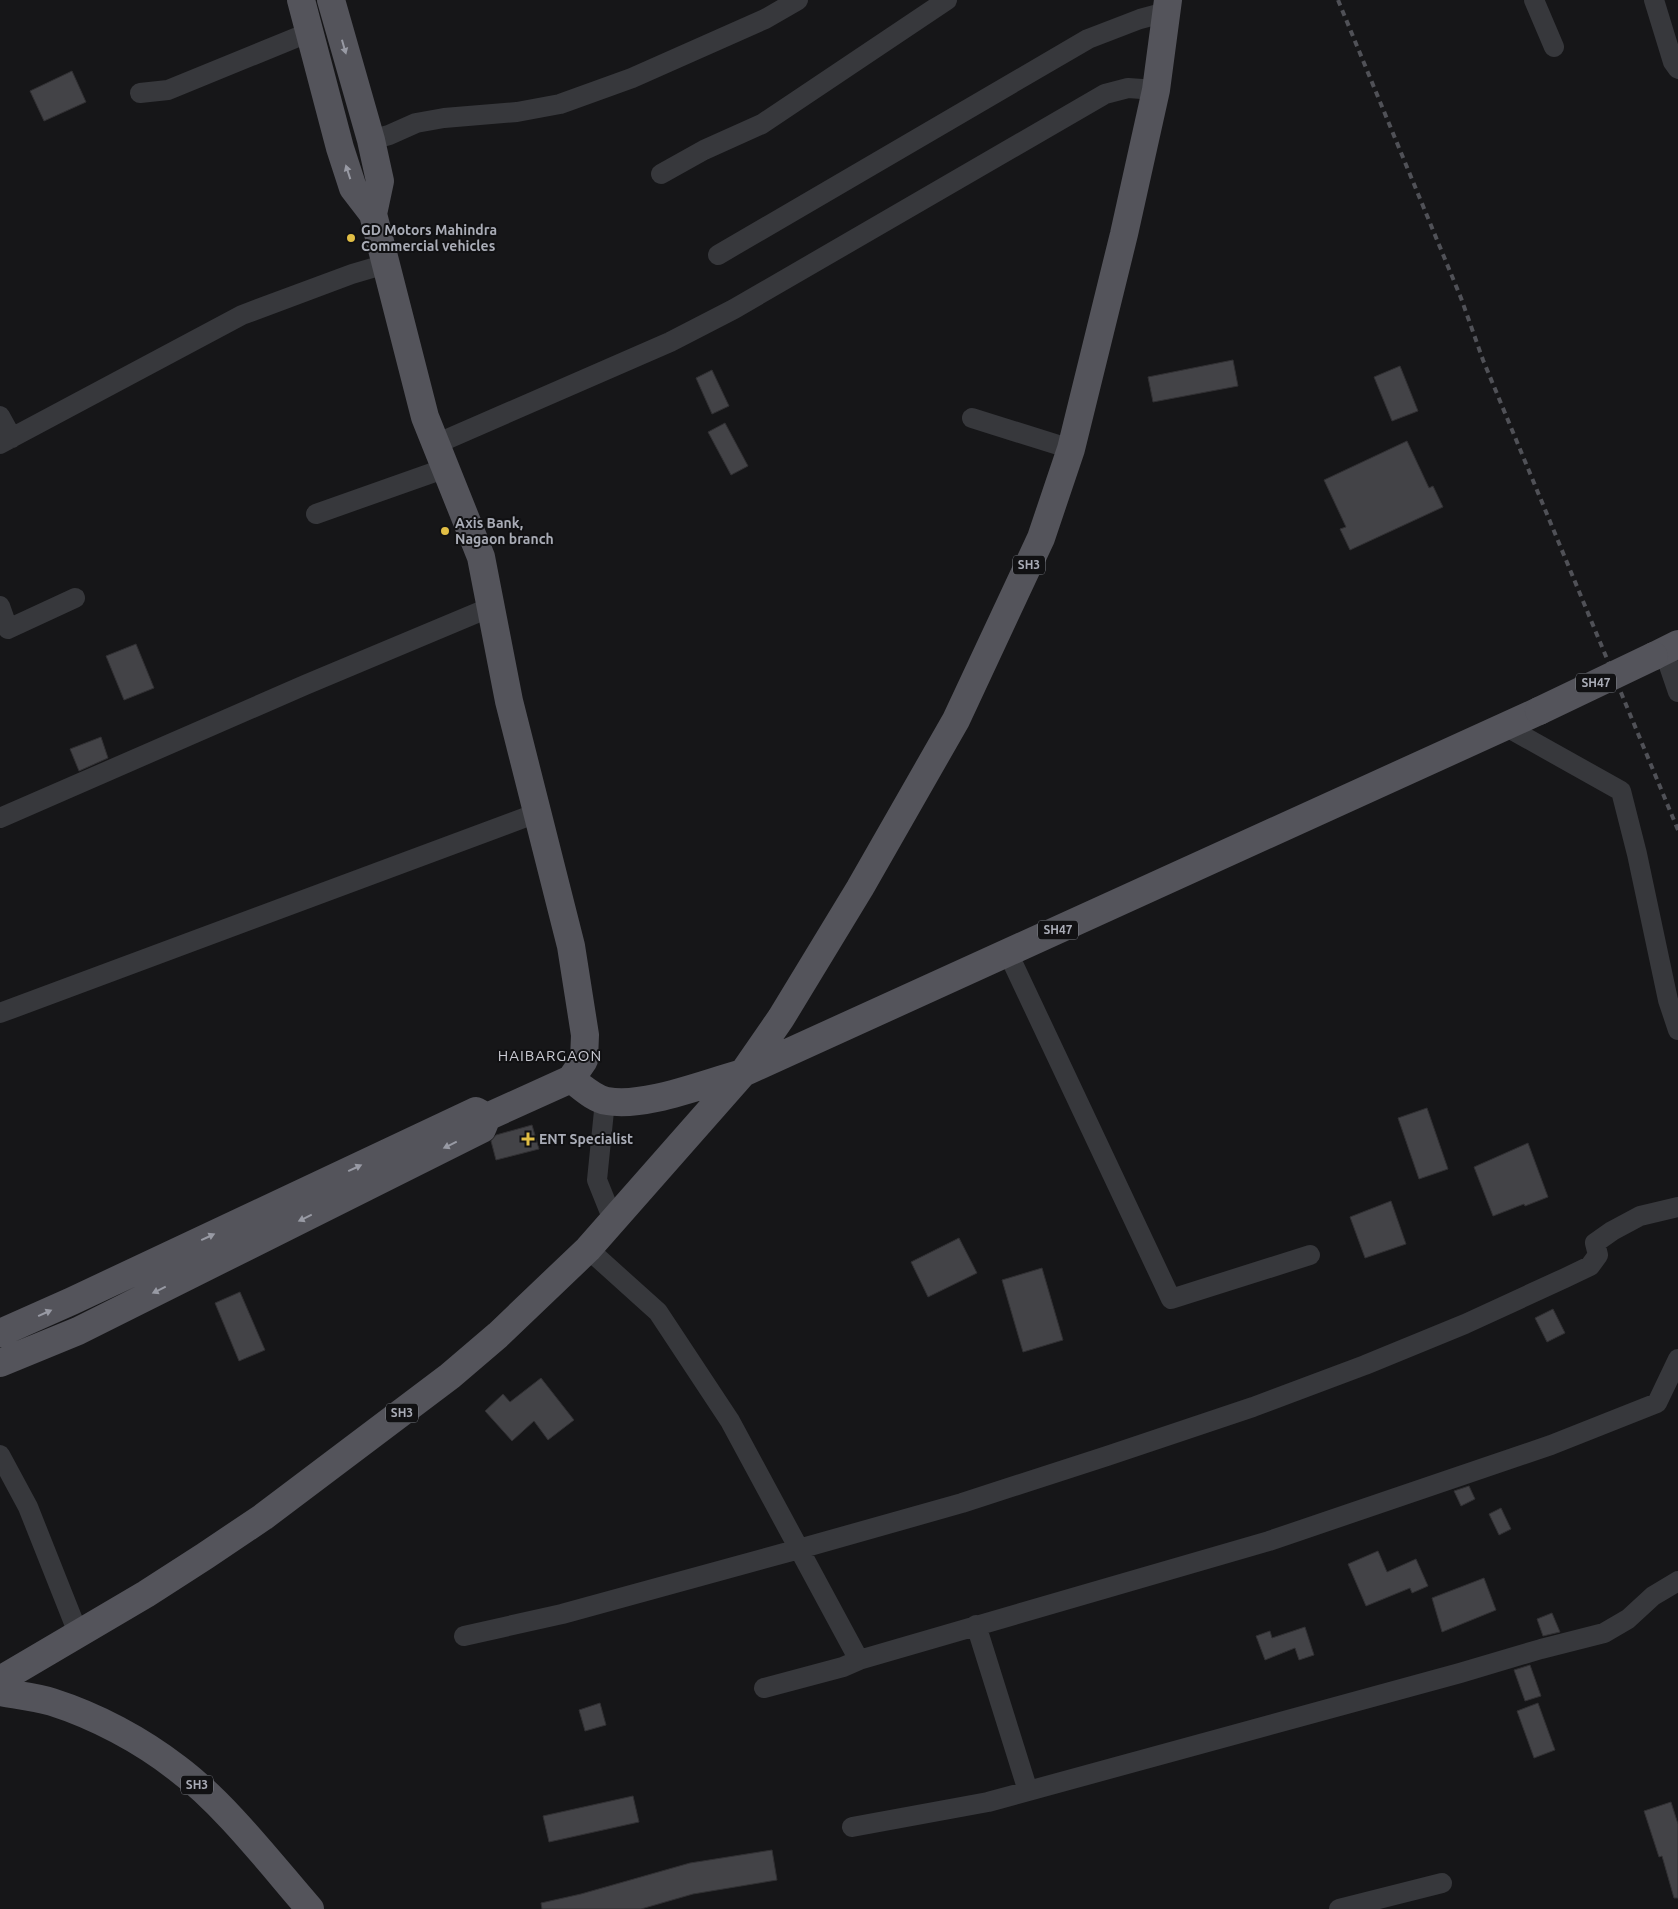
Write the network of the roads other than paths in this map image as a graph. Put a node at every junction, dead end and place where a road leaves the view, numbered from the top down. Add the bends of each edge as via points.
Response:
1 (301, 0) edge
2 (331, 0) edge
3 (798, 0) edge
4 (947, 0) edge
5 (1534, 0) edge
6 (1654, 0) edge
7 (1167, 6) edge
8 (310, 32) junction
9 (1554, 47) dead end
10 (1678, 69) edge
11 (1156, 90) junction
12 (140, 92) dead end
13 (371, 140) junction
14 (661, 174) dead end
15 (373, 214) junction
16 (718, 256) dead end
17 (386, 264) junction
18 (0, 416) edge
19 (972, 418) dead end
20 (6, 441) edge
21 (1071, 449) junction
22 (441, 456) junction
23 (316, 514) dead end
24 (75, 598) dead end
25 (0, 606) edge
26 (491, 606) junction
27 (1665, 650) edge
28 (1678, 692) edge
29 (1505, 726) junction
30 (537, 813) junction
31 (0, 818) edge
32 (1008, 953) junction
33 (0, 1012) edge
34 (1678, 1030) edge
35 (743, 1073) junction
36 (572, 1079) junction
37 (605, 1101) junction
38 (487, 1117) junction
39 (1678, 1207) edge
40 (613, 1220) junction
41 (588, 1249) junction
42 (1310, 1255) dead end
43 (0, 1333) edge
44 (1678, 1359) edge
45 (0, 1363) edge
46 (0, 1455) edge
47 (799, 1549) junction
48 (1678, 1581) edge
49 (976, 1625) junction
50 (78, 1633) junction
51 (464, 1636) dead end
52 (859, 1660) junction
53 (25, 1664) junction
54 (0, 1680) edge
55 (764, 1688) dead end
56 (0, 1692) edge
57 (52, 1702) junction
58 (1028, 1791) junction
59 (852, 1827) dead end
60 (1442, 1883) dead end
61 (310, 1909) edge
62 (1338, 1909) edge

1 - 8 main road
2 -> 13 main road
3 - 13 street via 765,20 560,104 518,112 434,119
4 - 14 street via 762,124
5 - 9 street
6 - 10 street
7 - 11 main road, SH3
7 - 16 street via 1088,39
8 - 12 street via 168,90
15 -> 8 main road via 353,188
11 - 21 main road, SH3
11 - 22 street via 1128,88 1105,94 734,309
13 - 15 main road via 380,181
15 - 17 main road
17 - 20 street via 242,315
17 - 22 main road via 425,416
18 - 20 street
19 - 21 street
21 - 35 main road, SH3 via 1042,538 956,720 822,953
22 - 23 street
22 - 26 main road via 481,557
24 - 25 street via 8,629
26 - 30 main road via 509,701
26 - 31 street
27 - 28 street
27 - 29 main road, SH47, bridge
29 - 32 main road, SH47
29 - 34 street via 1621,791 1668,1000
30 - 33 street
30 - 36 main road via 571,946 585,1035 584,1060
32 - 35 main road, SH47
32 - 42 street via 1171,1300
35 - 37 main road, SH47 via 640,1101
35 - 40 main road, SH3
36 - 37 main road
36 - 38 main road
37 - 40 street via 597,1180
43 -> 38 main road via 476,1111
38 -> 45 main road via 482,1129 78,1331
39 - 47 street via 1640,1216 1612,1231 1595,1243 1598,1255 1590,1266 1465,1324 1365,1365 1253,1407 980,1497
40 - 41 main road, SH3
41 - 47 street via 658,1312 730,1421
41 - 50 main road, SH3 via 505,1329 450,1376 340,1460 205,1556
44 - 49 street via 1657,1403 1560,1442 1270,1541
46 - 50 street via 28,1507
47 - 51 street via 562,1614
47 - 52 street
48 - 58 street via 1604,1634
49 - 52 street
49 - 58 street
50 - 53 main road, SH3
52 - 55 street
53 - 54 main road, SH3
53 - 57 main road
56 - 57 main road, SH3
57 - 61 main road, SH3 via 117,1730 177,1768 212,1800
58 - 59 street via 988,1802
60 - 62 street

